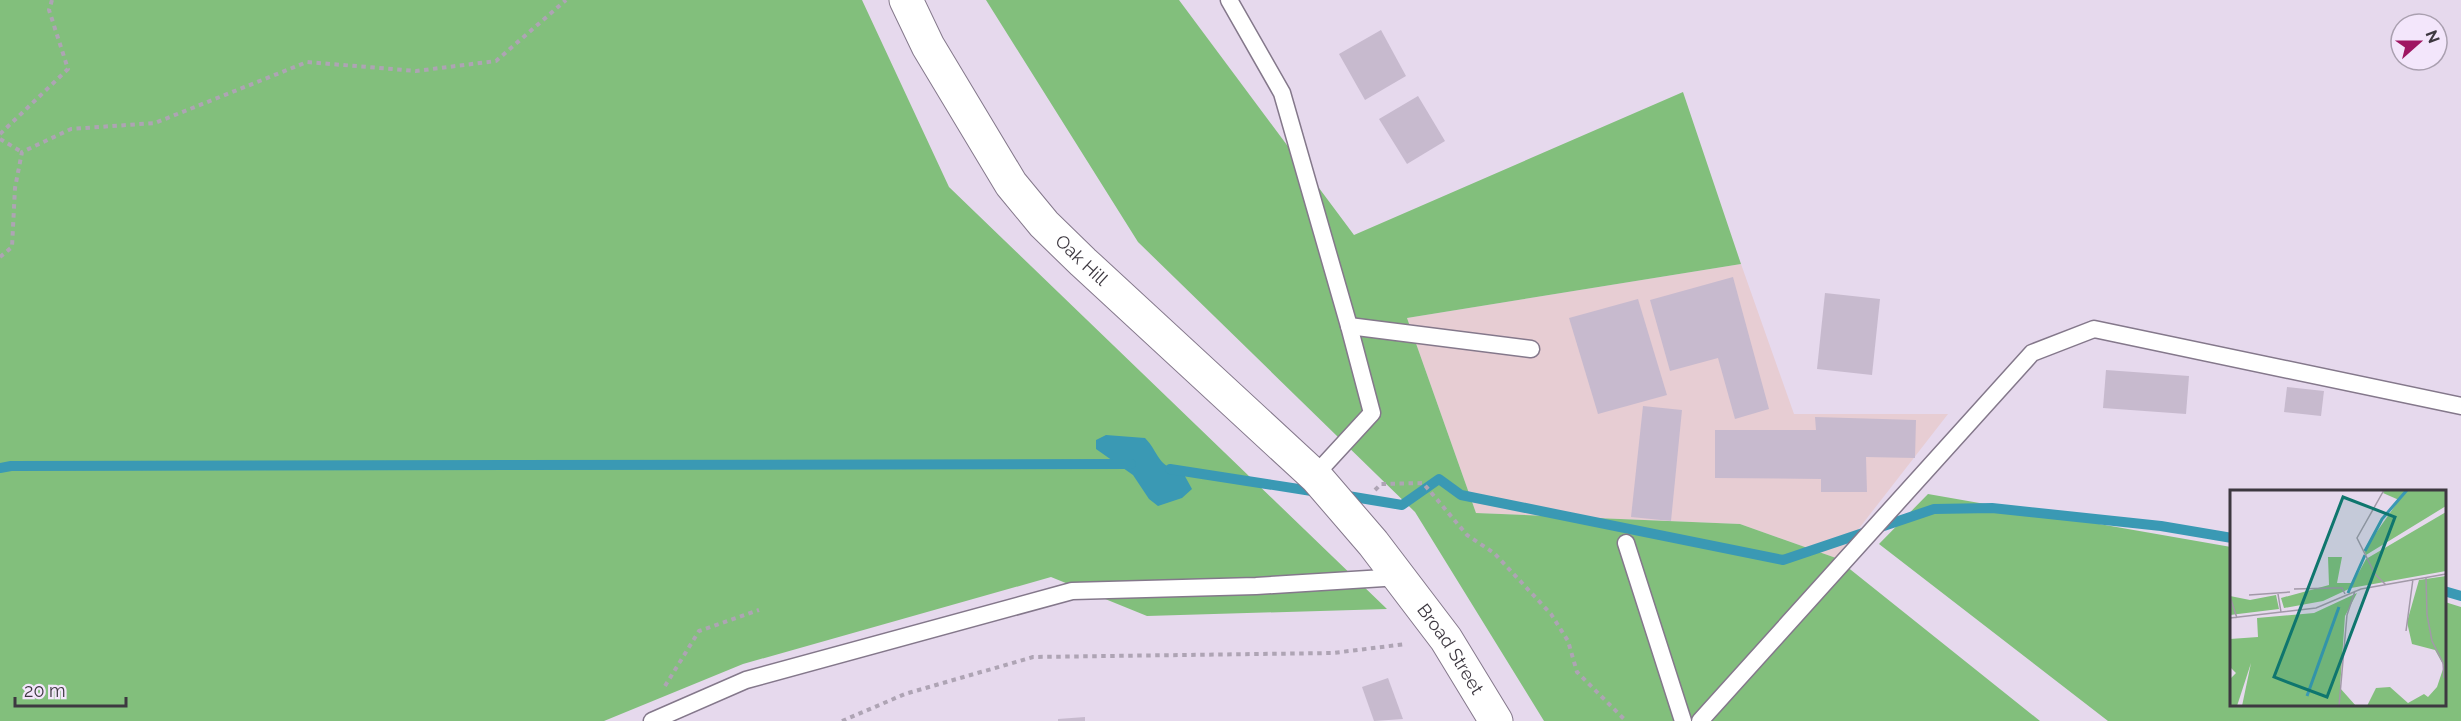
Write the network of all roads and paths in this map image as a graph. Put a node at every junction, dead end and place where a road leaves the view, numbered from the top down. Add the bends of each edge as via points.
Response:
1 (52, 0) edge
2 (566, 0) edge
3 (906, 0) edge
4 (1229, 0) edge
5 (0, 134) edge
6 (0, 139) edge
7 (22, 152) junction
8 (0, 257) edge
9 (1349, 326) junction
10 (1531, 349) dead end
11 (2461, 406) edge
12 (1316, 476) junction
13 (1346, 511) junction
14 (1626, 543) dead end
15 (1400, 577) junction
16 (759, 610) dead end
17 (1446, 639) junction
18 (658, 719) edge
19 (842, 721) edge
20 (1496, 721) edge
21 (1626, 721) edge
22 (1683, 721) edge
23 (1700, 721) edge

1 - 5 path via 49,10 68,69
2 - 7 path via 496,61 416,71 307,62 155,123 70,129
3 - 12 street, Oak Hill via 974,124 1011,184 1044,224
4 - 9 lane via 1282,93
6 - 7 path
7 - 8 path via 15,188 12,248
9 - 10 lane
9 - 12 lane via 1372,413
11 - 23 lane via 2094,329 2032,353
12 - 13 street, Oak Hill
13 - 15 street, Oak Hill
13 - 21 path via 1381,484 1423,483 1467,535 1494,553 1551,614 1568,641 1577,672
14 - 22 lane
15 - 17 street, Broad Street
15 - 18 lane via 1071,591 746,680
16 - 18 path via 699,631 665,682
17 - 19 path via 1333,653 1033,657 905,694
17 - 20 street, Broad Street

